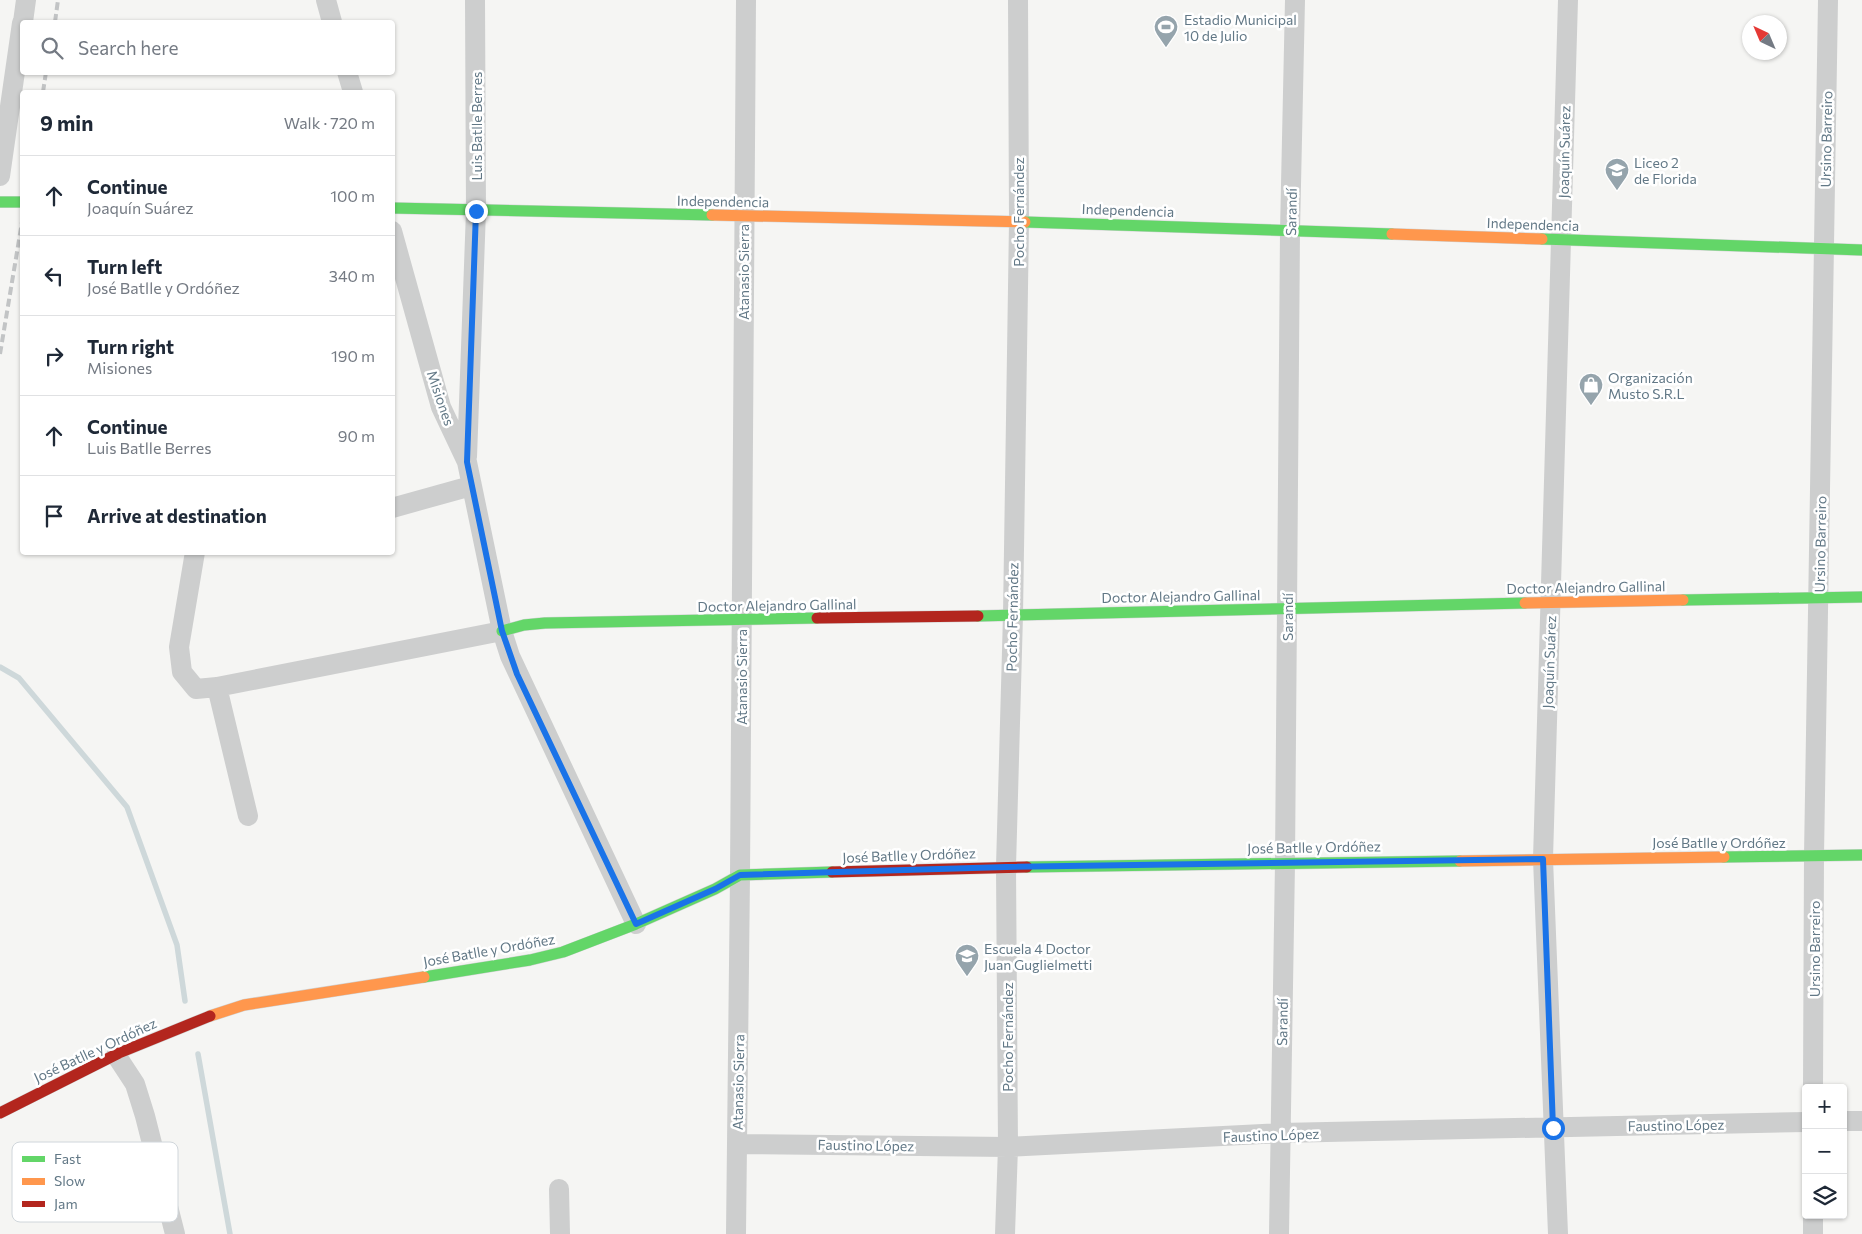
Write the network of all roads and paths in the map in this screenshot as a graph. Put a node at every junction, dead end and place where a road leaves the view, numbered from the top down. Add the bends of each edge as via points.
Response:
1 (26, 0) edge
2 (326, 0) edge
3 (475, 0) edge
4 (746, 0) edge
5 (1018, 0) edge
6 (1295, 0) edge
7 (1568, 0) edge
8 (1828, 0) edge
9 (23, 20) edge
10 (331, 20) edge
11 (20, 43) edge
12 (348, 75) edge
13 (352, 90) edge
14 (0, 176) edge
15 (0, 202) edge
16 (20, 202) edge
17 (395, 208) edge
18 (476, 211) junction
19 (744, 216) junction
20 (1019, 222) junction
21 (1290, 231) junction
22 (1562, 240) junction
23 (395, 242) edge
24 (1824, 248) junction
25 (1862, 250) edge
26 (467, 462) junction
27 (472, 486) junction
28 (395, 507) edge
29 (194, 555) edge
30 (1862, 597) edge
31 (1819, 598) junction
32 (1551, 602) junction
33 (1287, 608) junction
34 (1013, 615) junction
35 (741, 620) junction
36 (502, 631) junction
37 (217, 687) junction
38 (248, 816) dead end
39 (1862, 855) edge
40 (1814, 856) junction
41 (1543, 859) junction
42 (1285, 863) junction
43 (1006, 867) junction
44 (740, 875) junction
45 (636, 924) junction
46 (116, 1055) junction
47 (1813, 1084) edge
48 (0, 1113) edge
49 (1847, 1121) edge
50 (1862, 1121) edge
51 (1802, 1122) edge
52 (1553, 1128) junction
53 (1280, 1133) junction
54 (152, 1142) edge
55 (737, 1144) junction
56 (1008, 1147) junction
57 (559, 1189) dead end
58 (1813, 1219) edge
59 (560, 1234) edge
60 (736, 1234) edge
61 (1005, 1234) edge
62 (1279, 1234) edge
63 (1558, 1234) edge
64 (1813, 1234) edge

1 - 9 street
2 - 10 street
3 - 18 street, Luis Batlle Berres
4 - 19 street, Atanasio Sierra
5 - 20 street, Pocho Fernández
6 - 21 street, Sarandí
7 - 22 street, Joaquín Suárez
8 - 24 street, Ursino Barreiro
11 - 14 street
12 - 13 street
15 - 16 street
17 - 18 street, Independencia
18 - 19 street, Independencia
18 - 26 street, Luis Batlle Berres
19 - 20 street, Independencia
19 - 35 street, Atanasio Sierra
20 - 21 street, Independencia
20 - 34 street, Pocho Fernández
21 - 22 street, Independencia
21 - 33 street, Sarandí
22 - 24 street, Independencia
22 - 32 street, Joaquín Suárez
23 - 26 street, Misiones via 441,406
24 - 25 street, Independencia
24 - 31 street, Ursino Barreiro
26 - 27 street, Misiones
27 - 28 street
27 - 36 street, Misiones
29 - 37 street via 179,647 182,672 196,689
30 - 31 street, Doctor Alejandro Gallinal
31 - 32 street, Doctor Alejandro Gallinal
31 - 40 street, Ursino Barreiro
32 - 33 street, Doctor Alejandro Gallinal
32 - 41 street, Joaquín Suárez
33 - 34 street, Doctor Alejandro Gallinal
33 - 42 street, Sarandí
34 - 35 street, Doctor Alejandro Gallinal
34 - 43 street, Pocho Fernández
35 - 36 street, Doctor Alejandro Gallinal via 545,623
35 - 44 street, Atanasio Sierra
36 - 37 street
36 - 45 street, Misiones via 517,674
37 - 38 street
39 - 40 street, José Batlle y Ordóñez
40 - 41 street, José Batlle y Ordóñez
40 - 47 street, Ursino Barreiro
41 - 42 street, José Batlle y Ordóñez
41 - 52 street, Joaquín Suárez
42 - 43 street, José Batlle y Ordóñez
42 - 53 street, Sarandí
43 - 44 street, José Batlle y Ordóñez
43 - 56 street, Pocho Fernández
44 - 45 street, José Batlle y Ordóñez
44 - 55 street, Atanasio Sierra
45 - 46 street, José Batlle y Ordóñez via 591,942 530,960 244,1005 180,1027
46 - 48 street, José Batlle y Ordóñez
46 - 54 street via 134,1084
49 - 50 street
51 - 52 street, Faustino López
52 - 53 street, Faustino López
52 - 63 street, Joaquín Suárez
53 - 56 street, Faustino López
53 - 62 street, Sarandí
55 - 56 street, Faustino López
55 - 60 street, Atanasio Sierra
56 - 61 street, Pocho Fernández
57 - 59 street
58 - 64 street

